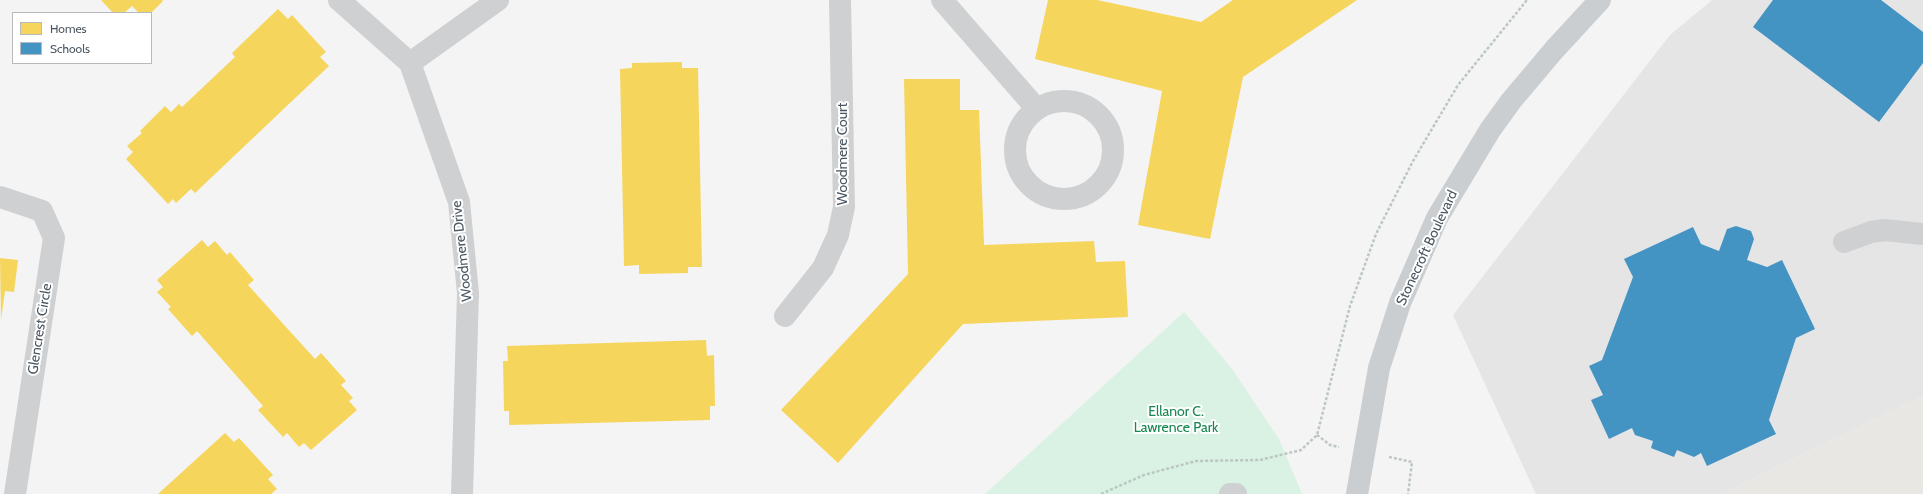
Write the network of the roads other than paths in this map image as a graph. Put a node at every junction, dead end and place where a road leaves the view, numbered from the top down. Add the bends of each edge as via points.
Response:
1 (339, 0) edge
2 (498, 0) edge
3 (840, 0) edge
4 (942, 0) edge
5 (1600, 0) edge
6 (410, 62) junction
7 (1036, 108) junction
8 (0, 197) edge
9 (1923, 234) edge
10 (1844, 242) dead end
11 (785, 316) dead end
12 (15, 494) edge
13 (462, 494) edge
14 (1230, 494) edge
15 (1236, 494) edge
16 (1358, 494) edge

1 - 6 street, Woodmere Drive
2 - 6 street
3 - 11 street, Woodmere Court via 844,207 838,235 823,268
4 - 7 street
5 - 16 main road, Stonecroft Boulevard via 1511,101 1437,218 1400,303 1379,368
6 - 13 street, Woodmere Drive via 459,202 468,293
7 - 7 street via 1019,128 1014,157 1021,176 1042,196 1052,199 1071,200 1098,187 1110,172 1114,142 1107,123 1086,104 1057,100
8 - 12 street, Glencrest Circle via 42,211 54,238
9 - 10 street via 1885,230 1871,232
14 - 15 street

